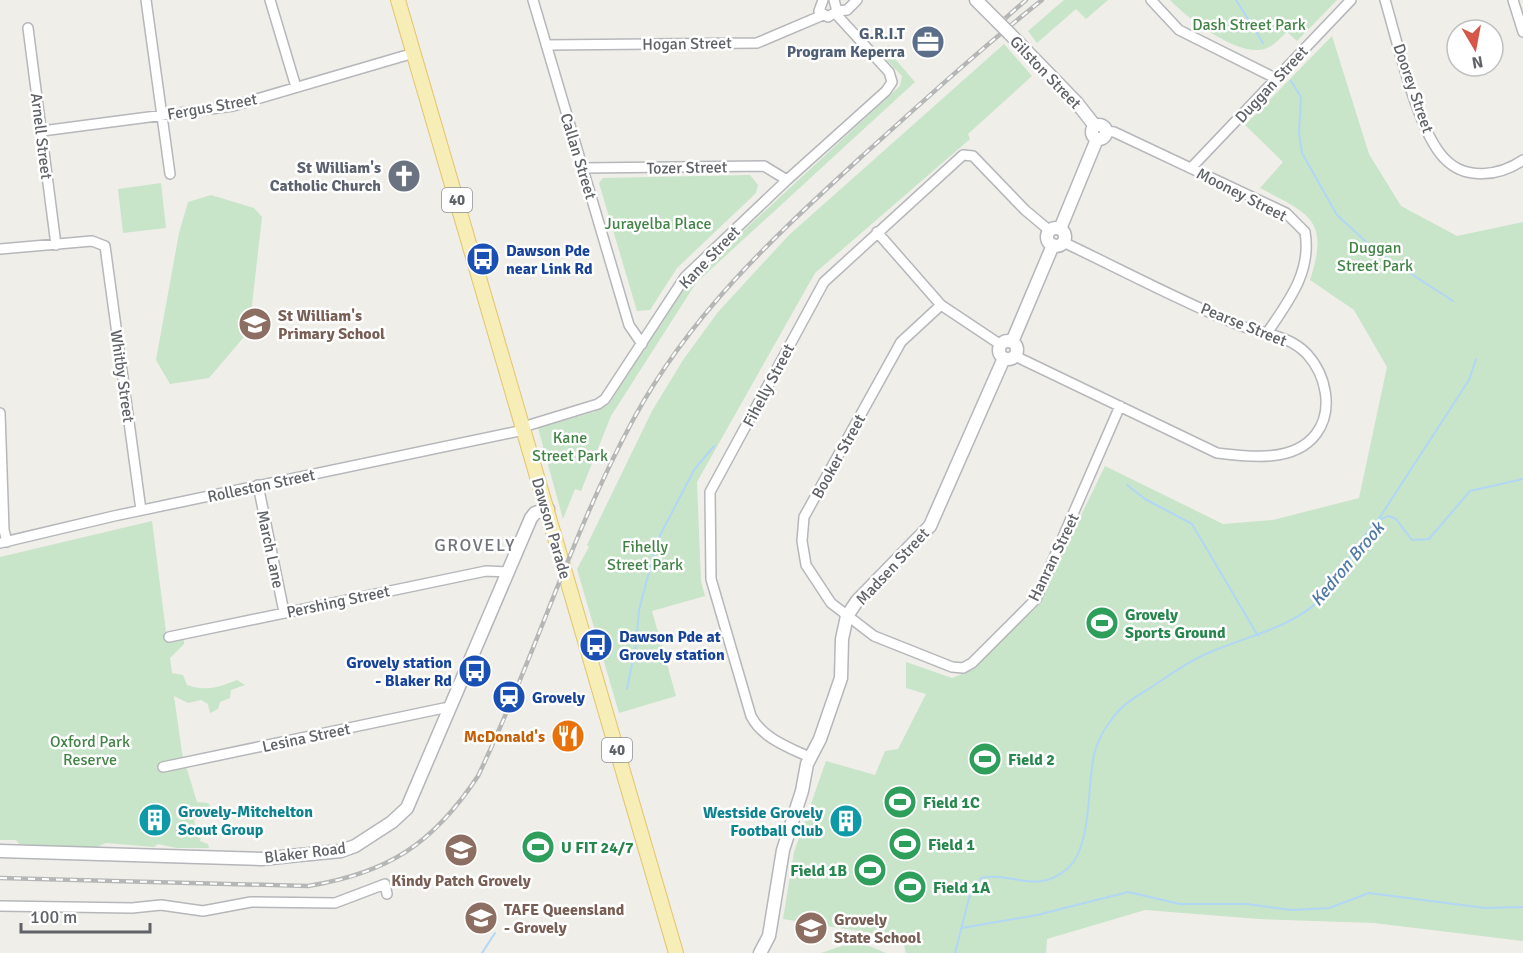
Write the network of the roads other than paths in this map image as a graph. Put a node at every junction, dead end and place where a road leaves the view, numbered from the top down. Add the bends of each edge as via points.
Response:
1 (146, 0) edge
2 (270, 0) edge
3 (398, 0) edge
4 (533, 0) edge
5 (822, 0) edge
6 (834, 0) edge
7 (857, 0) edge
8 (976, 0) edge
9 (986, 0) edge
10 (1151, 0) edge
11 (1351, 0) edge
12 (1385, 0) edge
13 (1513, 0) edge
14 (837, 12) junction
15 (822, 15) junction
16 (996, 20) junction
17 (28, 28) dead end
18 (1523, 32) edge
19 (546, 45) junction
20 (414, 54) junction
21 (1275, 78) junction
22 (296, 87) junction
23 (160, 116) junction
24 (42, 131) junction
25 (1099, 132) junction
26 (1523, 159) edge
27 (583, 168) junction
28 (1191, 168) junction
29 (170, 174) dead end
30 (787, 180) junction
31 (1055, 230) junction
32 (877, 232) junction
33 (1058, 243) junction
34 (56, 245) junction
35 (0, 249) edge
36 (941, 305) junction
37 (1268, 333) junction
38 (1006, 343) junction
39 (642, 344) junction
40 (1010, 357) junction
41 (1120, 405) junction
42 (0, 413) edge
43 (523, 429) junction
44 (258, 485) junction
45 (548, 509) junction
46 (141, 510) junction
47 (3, 543) edge
48 (508, 572) junction
49 (284, 612) junction
50 (847, 616) junction
51 (169, 637) dead end
52 (450, 710) junction
53 (809, 757) junction
54 (163, 767) dead end
55 (0, 851) edge
56 (387, 894) dead end
57 (0, 906) edge
58 (676, 953) edge
59 (760, 953) edge

1 - 23 street
2 - 22 street
3 - 20 main road, Dawson Parade / 40
4 - 19 street, Callan Street
5 - 15 street
6 - 14 street
7 - 14 street via 847,10
8 - 16 street, Gilston Street
9 - 16 street, Gilston Street
10 - 21 street via 1179,30
11 - 21 street, Duggan Street
12 - 26 street, Doorey Street via 1425,130 1444,159 1471,174 1503,172
13 - 18 street
14 - 15 street, Hogan Street via 831,17
14 - 30 street, Kane Street via 889,72 892,82
15 - 19 street, Hogan Street via 757,42
16 - 25 street, Gilston Street, bridge via 1077,103
17 - 24 street, Arnell Street
19 - 27 street, Callan Street
20 - 22 street, Fergus Street
20 - 43 main road, Dawson Parade / 40
21 - 28 street, Duggan Street
22 - 23 street, Fergus Street via 233,106
23 - 24 street, Fergus Street
23 - 29 street
24 - 34 street, Arnell Street
25 - 28 street, Mooney Street via 1114,132
25 - 31 street
27 - 30 street, Tozer Street via 764,166
27 - 39 street, Callan Street via 629,325
28 - 37 street, Mooney Street via 1286,213 1305,232 1305,268
30 - 39 street, Kane Street via 685,277
31 - 32 street, Fihelly Street via 1025,210 973,156 963,155
31 - 33 street via 1048,237
32 - 36 street
32 - 53 street, Fihelly Street via 821,286 710,492 711,579 751,716 773,740
33 - 37 street, Pearse Street via 1238,325
33 - 38 street
34 - 35 street
34 - 46 street, Whitby Street via 92,241 102,243 106,249
36 - 38 street
36 - 50 street, Booker Street via 901,342 804,517 806,565 822,592
37 - 41 street, Pearse Street via 1288,339 1308,355 1326,388 1326,412 1316,433 1289,452 1251,458 1218,453
38 - 40 street via 999,351
39 - 43 street, Kane Street via 598,404
40 - 41 street, Pearse Street
40 - 50 street, Madsen Street via 930,526
41 - 50 street, Hanran Street via 1036,599 972,663 963,668 952,667 874,636
42 - 47 street
43 - 44 street, Rolleston Street
43 - 45 main road, Dawson Parade / 40
44 - 46 street, Rolleston Street
44 - 49 street, March Lane
45 - 48 street, Blaker Road via 531,518
45 - 58 main road, Dawson Parade / 40
46 - 47 street, Rolleston Street
48 - 49 street, Pershing Street via 486,571
48 - 52 street, Blaker Road
49 - 51 street, Pershing Street
50 - 53 street, Madsen Street via 841,678 820,739
52 - 54 street, Lesina Street via 444,708
52 - 55 street, Blaker Road via 407,808 356,846 341,851 262,859
53 - 59 street, Madsen Street via 783,850 769,936
56 - 57 street via 385,884 335,903 251,902 203,911 161,905

